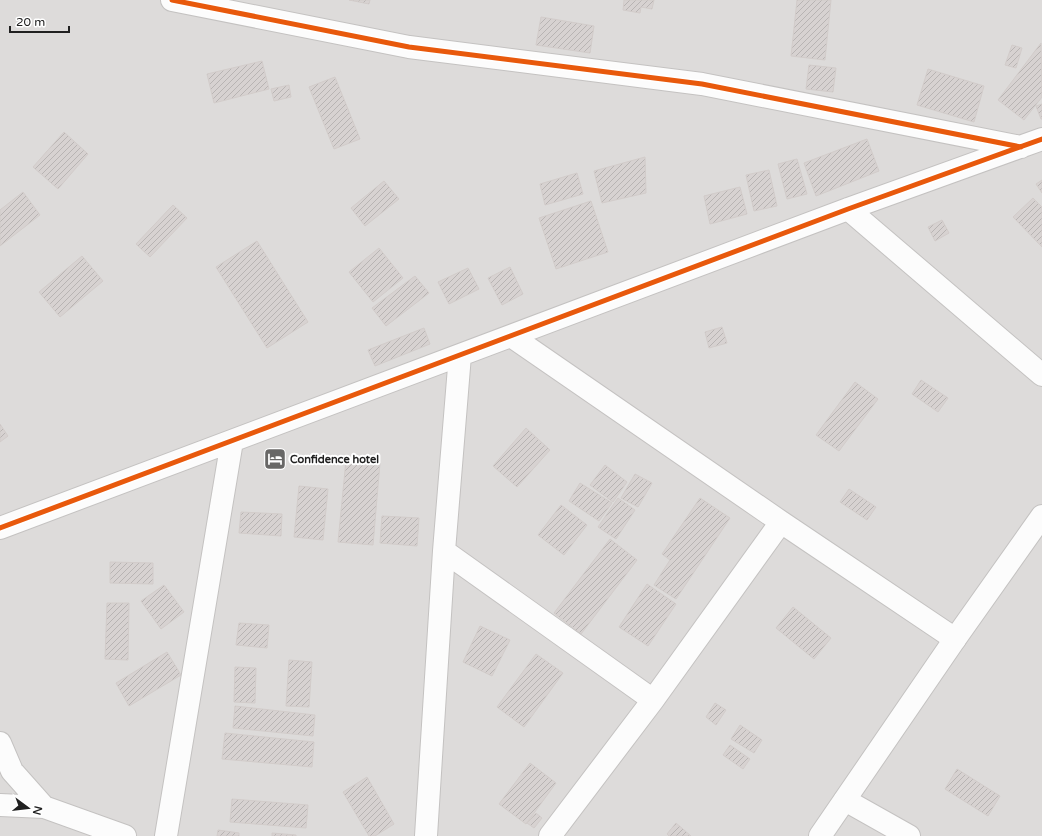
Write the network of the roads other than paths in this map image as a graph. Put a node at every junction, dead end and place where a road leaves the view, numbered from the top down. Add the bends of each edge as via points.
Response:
1 (172, 0) edge
2 (1042, 139) edge
3 (1021, 147) junction
4 (848, 209) junction
5 (511, 336) junction
6 (460, 355) junction
7 (1042, 375) edge
8 (232, 441) junction
9 (1042, 516) edge
10 (781, 522) junction
11 (0, 528) edge
12 (444, 551) junction
13 (954, 638) junction
14 (653, 700) junction
15 (0, 742) edge
16 (845, 800) junction
17 (0, 805) edge
18 (44, 807) junction
19 (98, 831) edge
20 (125, 836) edge
21 (166, 836) edge
22 (426, 836) edge
23 (550, 836) edge
24 (820, 836) edge
25 (909, 836) edge

1 - 3 street via 409,47 702,84
2 - 3 street
3 - 4 street
4 - 5 street
4 - 7 street
5 - 6 street
5 - 10 street
6 - 8 street
6 - 12 street
8 - 11 street
8 - 21 street
9 - 13 street
10 - 13 street
10 - 14 street
12 - 14 street
12 - 22 street
13 - 16 street
14 - 23 street
15 - 18 street via 12,770
16 - 24 street
16 - 25 street
17 - 18 street
18 - 19 street
19 - 20 street

